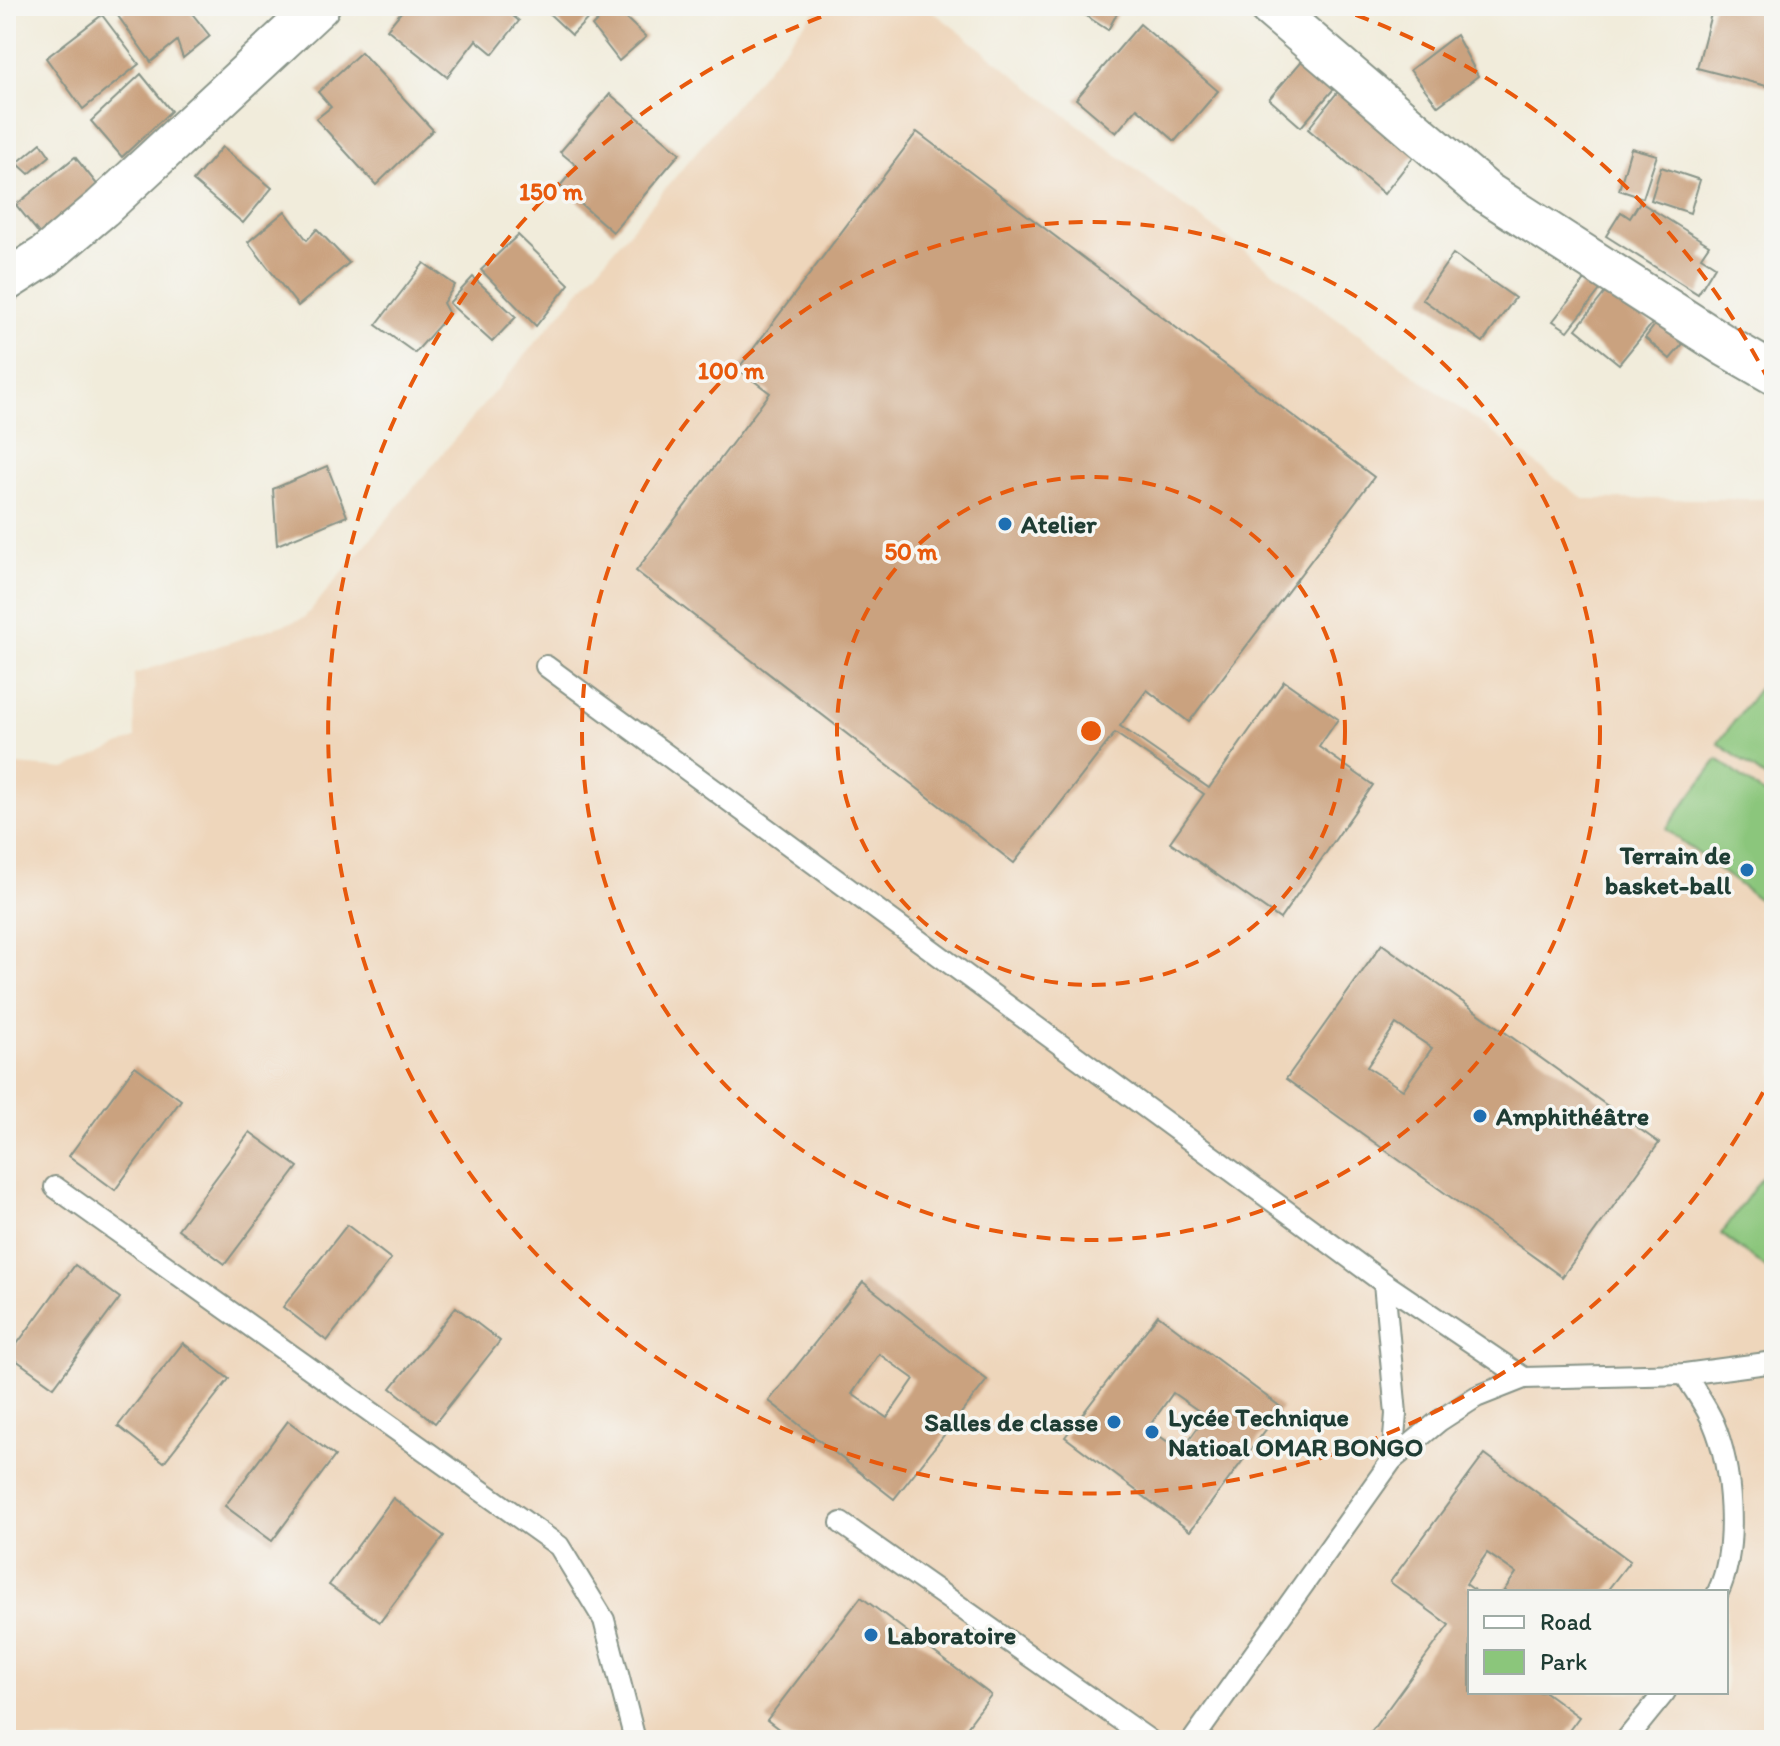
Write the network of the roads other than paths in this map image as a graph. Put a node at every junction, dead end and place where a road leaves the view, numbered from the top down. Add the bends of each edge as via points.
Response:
1 (319, 6) edge
2 (1269, 6) edge
3 (6, 281) edge
4 (1774, 374) edge
5 (546, 666) dead end
6 (55, 1187) dead end
7 (1384, 1283) junction
8 (1774, 1362) edge
9 (1685, 1374) junction
10 (1524, 1378) junction
11 (1392, 1460) junction
12 (841, 1523) dead end
13 (1718, 1590) edge
14 (1663, 1694) edge
15 (635, 1740) edge
16 (1149, 1740) edge
17 (1193, 1740) edge
18 (1626, 1740) edge

1 - 3 street via 102,208
2 - 4 street via 1486,192
5 - 7 lane
6 - 15 lane via 559,1546 604,1620
7 - 10 lane
7 - 11 lane via 1396,1414
8 - 9 lane
9 - 10 lane
9 - 13 lane via 1713,1421 1729,1471 1731,1532
10 - 11 lane via 1476,1397
11 - 17 lane
12 - 16 lane
14 - 18 lane

